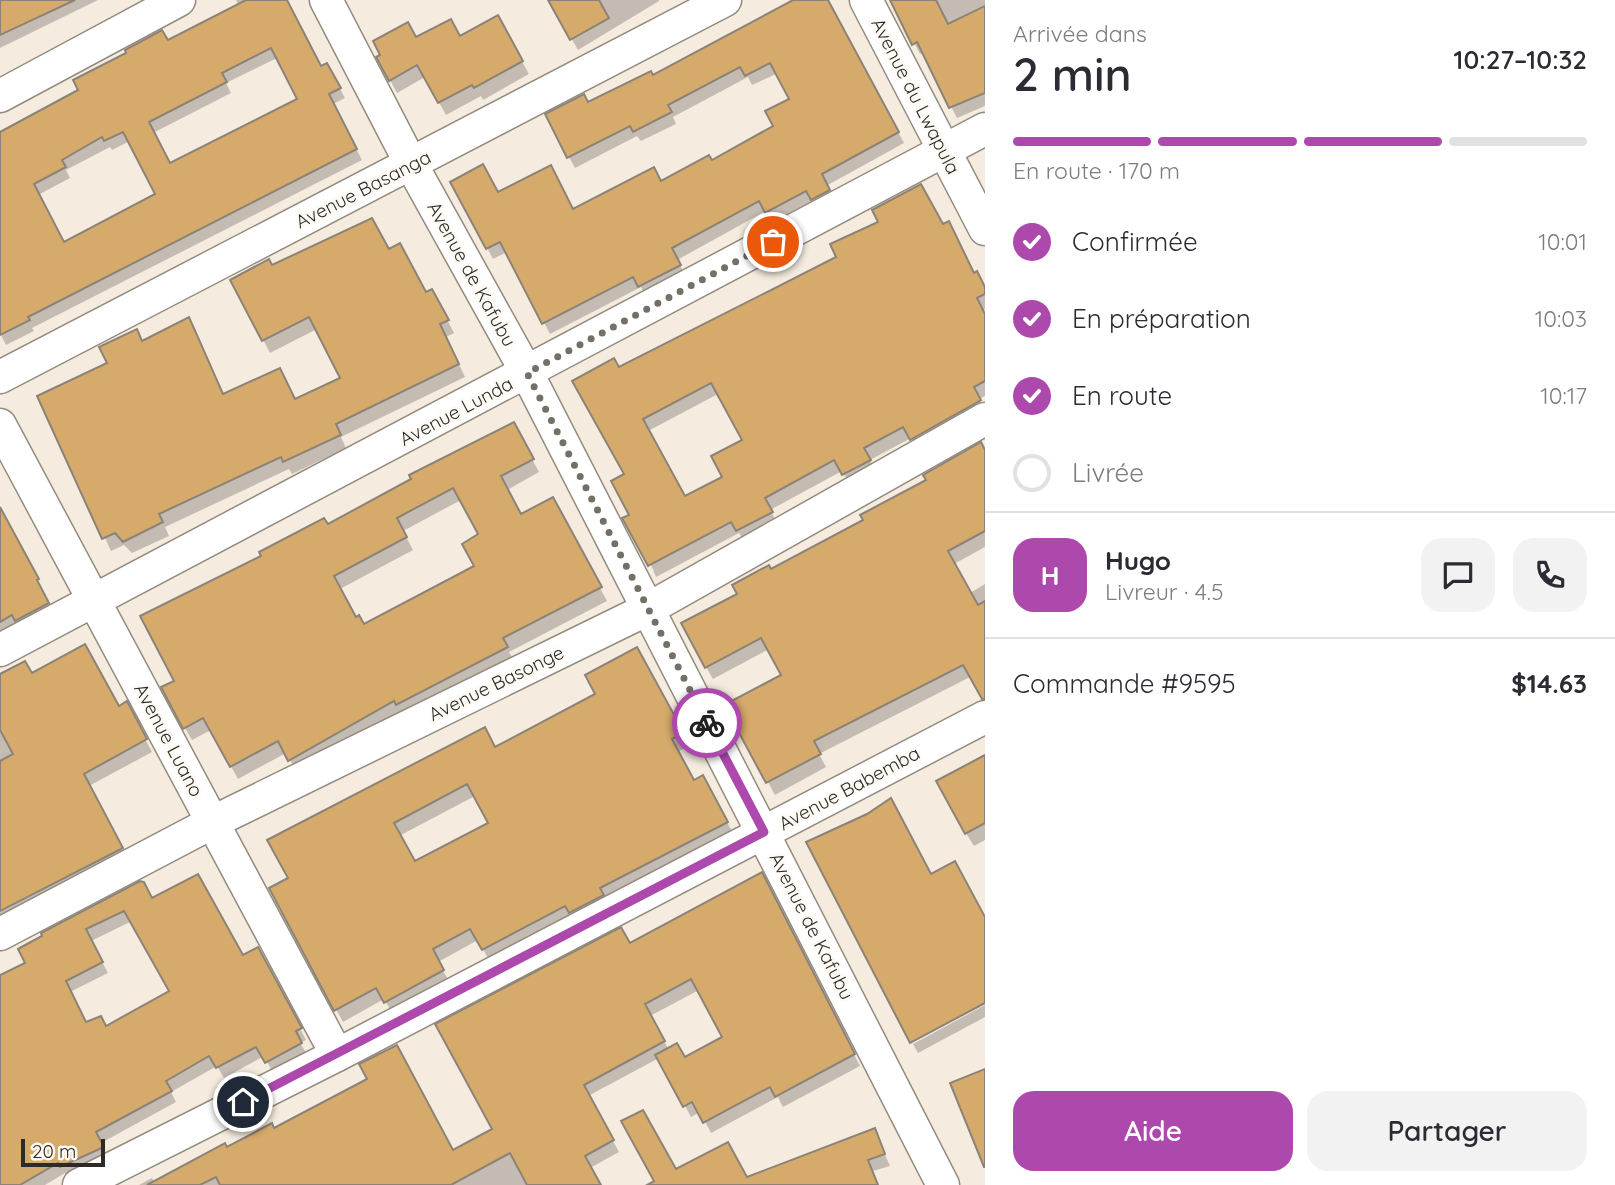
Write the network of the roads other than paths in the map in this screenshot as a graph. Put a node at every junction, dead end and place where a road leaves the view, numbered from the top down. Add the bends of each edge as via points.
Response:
1 (179, 0) edge
2 (326, 0) edge
3 (725, 0) edge
4 (866, 0) edge
5 (0, 96) edge
6 (985, 128) edge
7 (945, 150) junction
8 (411, 164) junction
9 (985, 229) edge
10 (527, 373) junction
11 (0, 377) edge
12 (985, 419) edge
13 (0, 425) edge
14 (95, 600) junction
15 (648, 609) junction
16 (0, 650) edge
17 (985, 717) edge
18 (213, 822) junction
19 (764, 832) junction
20 (0, 934) edge
21 (337, 1055) junction
22 (79, 1185) edge
23 (943, 1185) edge

1 - 5 street
2 - 8 street, Avenue de Kafubu
3 - 8 street, Avenue Basanga
4 - 7 street, Avenue du Lwapula
6 - 7 street, Avenue Lunda
7 - 9 street, Avenue du Lwapula
7 - 10 street, Avenue Lunda
8 - 10 street, Avenue de Kafubu
8 - 11 street, Avenue Basanga
10 - 14 street, Avenue Lunda
10 - 15 street, Avenue de Kafubu
12 - 15 street, Avenue Basonge
13 - 14 street, Avenue Luano
14 - 16 street, Avenue Lunda
14 - 18 street, Avenue Luano
15 - 18 street, Avenue Basonge
15 - 19 street, Avenue de Kafubu
17 - 19 street, Avenue Babemba
18 - 20 street, Avenue Basonge
18 - 21 street, Avenue Luano
19 - 21 street, Avenue Babemba
19 - 23 street, Avenue de Kafubu
21 - 22 street, Avenue Babemba

